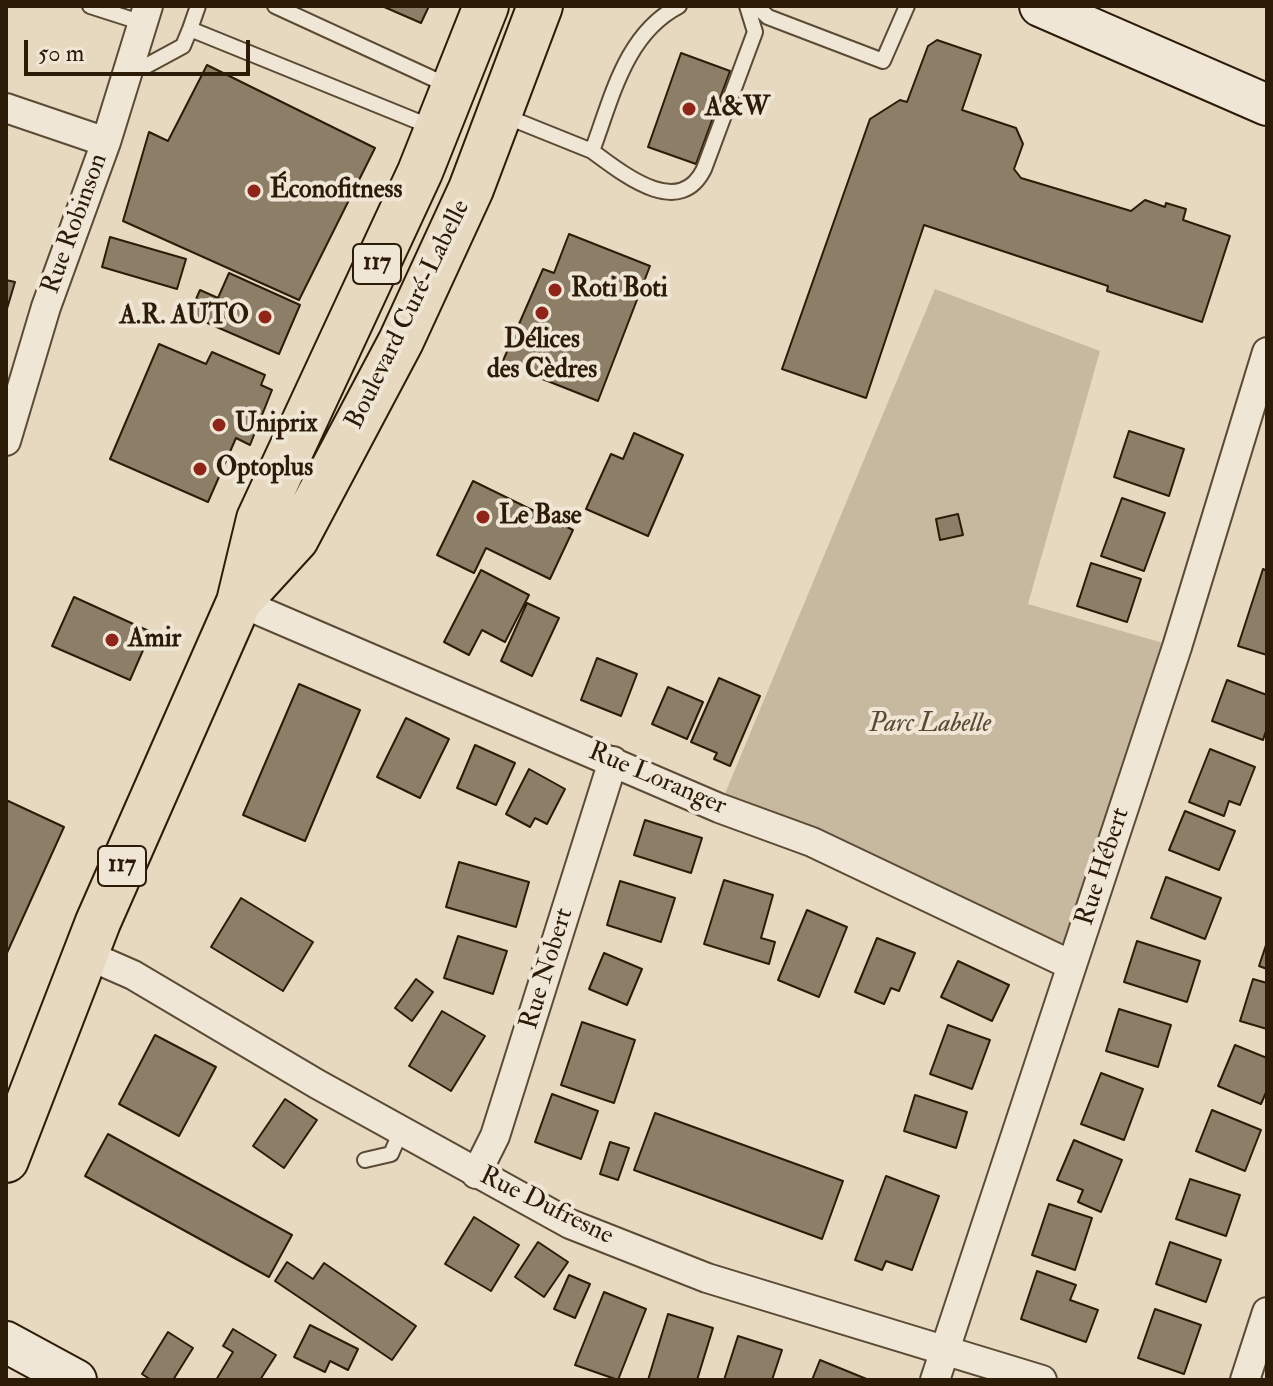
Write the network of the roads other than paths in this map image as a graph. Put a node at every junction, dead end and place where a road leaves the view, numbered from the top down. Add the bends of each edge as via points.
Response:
1 (90, 6) edge
2 (198, 6) edge
3 (275, 6) edge
4 (486, 6) edge
5 (540, 6) edge
6 (679, 6) edge
7 (747, 6) edge
8 (756, 6) edge
9 (907, 6) edge
10 (1040, 6) edge
11 (145, 14) edge
12 (190, 29) junction
13 (131, 63) junction
14 (454, 89) junction
15 (1267, 105) edge
16 (6, 108) edge
17 (501, 114) junction
18 (438, 130) junction
19 (106, 142) junction
20 (592, 151) junction
21 (1267, 352) edge
22 (6, 441) edge
23 (239, 602) junction
24 (613, 761) junction
25 (85, 954) junction
26 (1071, 965) junction
27 (401, 1131) junction
28 (6, 1160) edge
29 (365, 1160) dead end
30 (476, 1174) junction
31 (1267, 1312) edge
32 (6, 1342) edge
33 (944, 1350) junction
34 (76, 1380) edge
35 (935, 1380) edge
36 (1042, 1380) edge
37 (1245, 1380) edge

1 - 11 lane
2 - 12 lane
3 - 14 lane
4 - 14 main road, Boulevard Curé-Labelle / 117
5 - 17 main road, Boulevard Curé-Labelle / 117
6 - 20 lane via 659,17 636,43
7 - 20 lane via 755,32 704,169 692,187 683,193 667,192 629,179
8 - 9 lane via 768,17 883,61
10 - 15 main road
11 - 13 street, Rue Robinson
12 - 13 lane via 183,46 146,66
12 - 18 lane
13 - 19 street, Rue Robinson
14 - 18 main road, Boulevard Curé-Labelle / 117
16 - 19 street
17 - 20 lane
17 - 23 main road, Boulevard Curé-Labelle / 117 via 406,331 296,539
18 - 23 main road, Boulevard Curé-Labelle / 117 via 259,519
19 - 22 street, Rue Robinson via 46,307
21 - 26 street, Rue Hébert via 1177,647
23 - 24 street, Rue Loranger
23 - 25 main road, Boulevard Curé-Labelle / 117
24 - 26 street, Rue Loranger via 812,842
24 - 30 street, Rue Nobert via 495,1136
25 - 27 street, Rue Dufresne via 133,975
25 - 28 main road, Boulevard Curé-Labelle / 117
26 - 33 street, Rue Hébert
27 - 29 lane via 391,1154
27 - 30 street, Rue Dufresne
30 - 33 street, Rue Dufresne via 570,1224 707,1278
31 - 37 street
32 - 34 main road
33 - 35 street, Rue Hébert
33 - 36 street, Rue Dufresne

